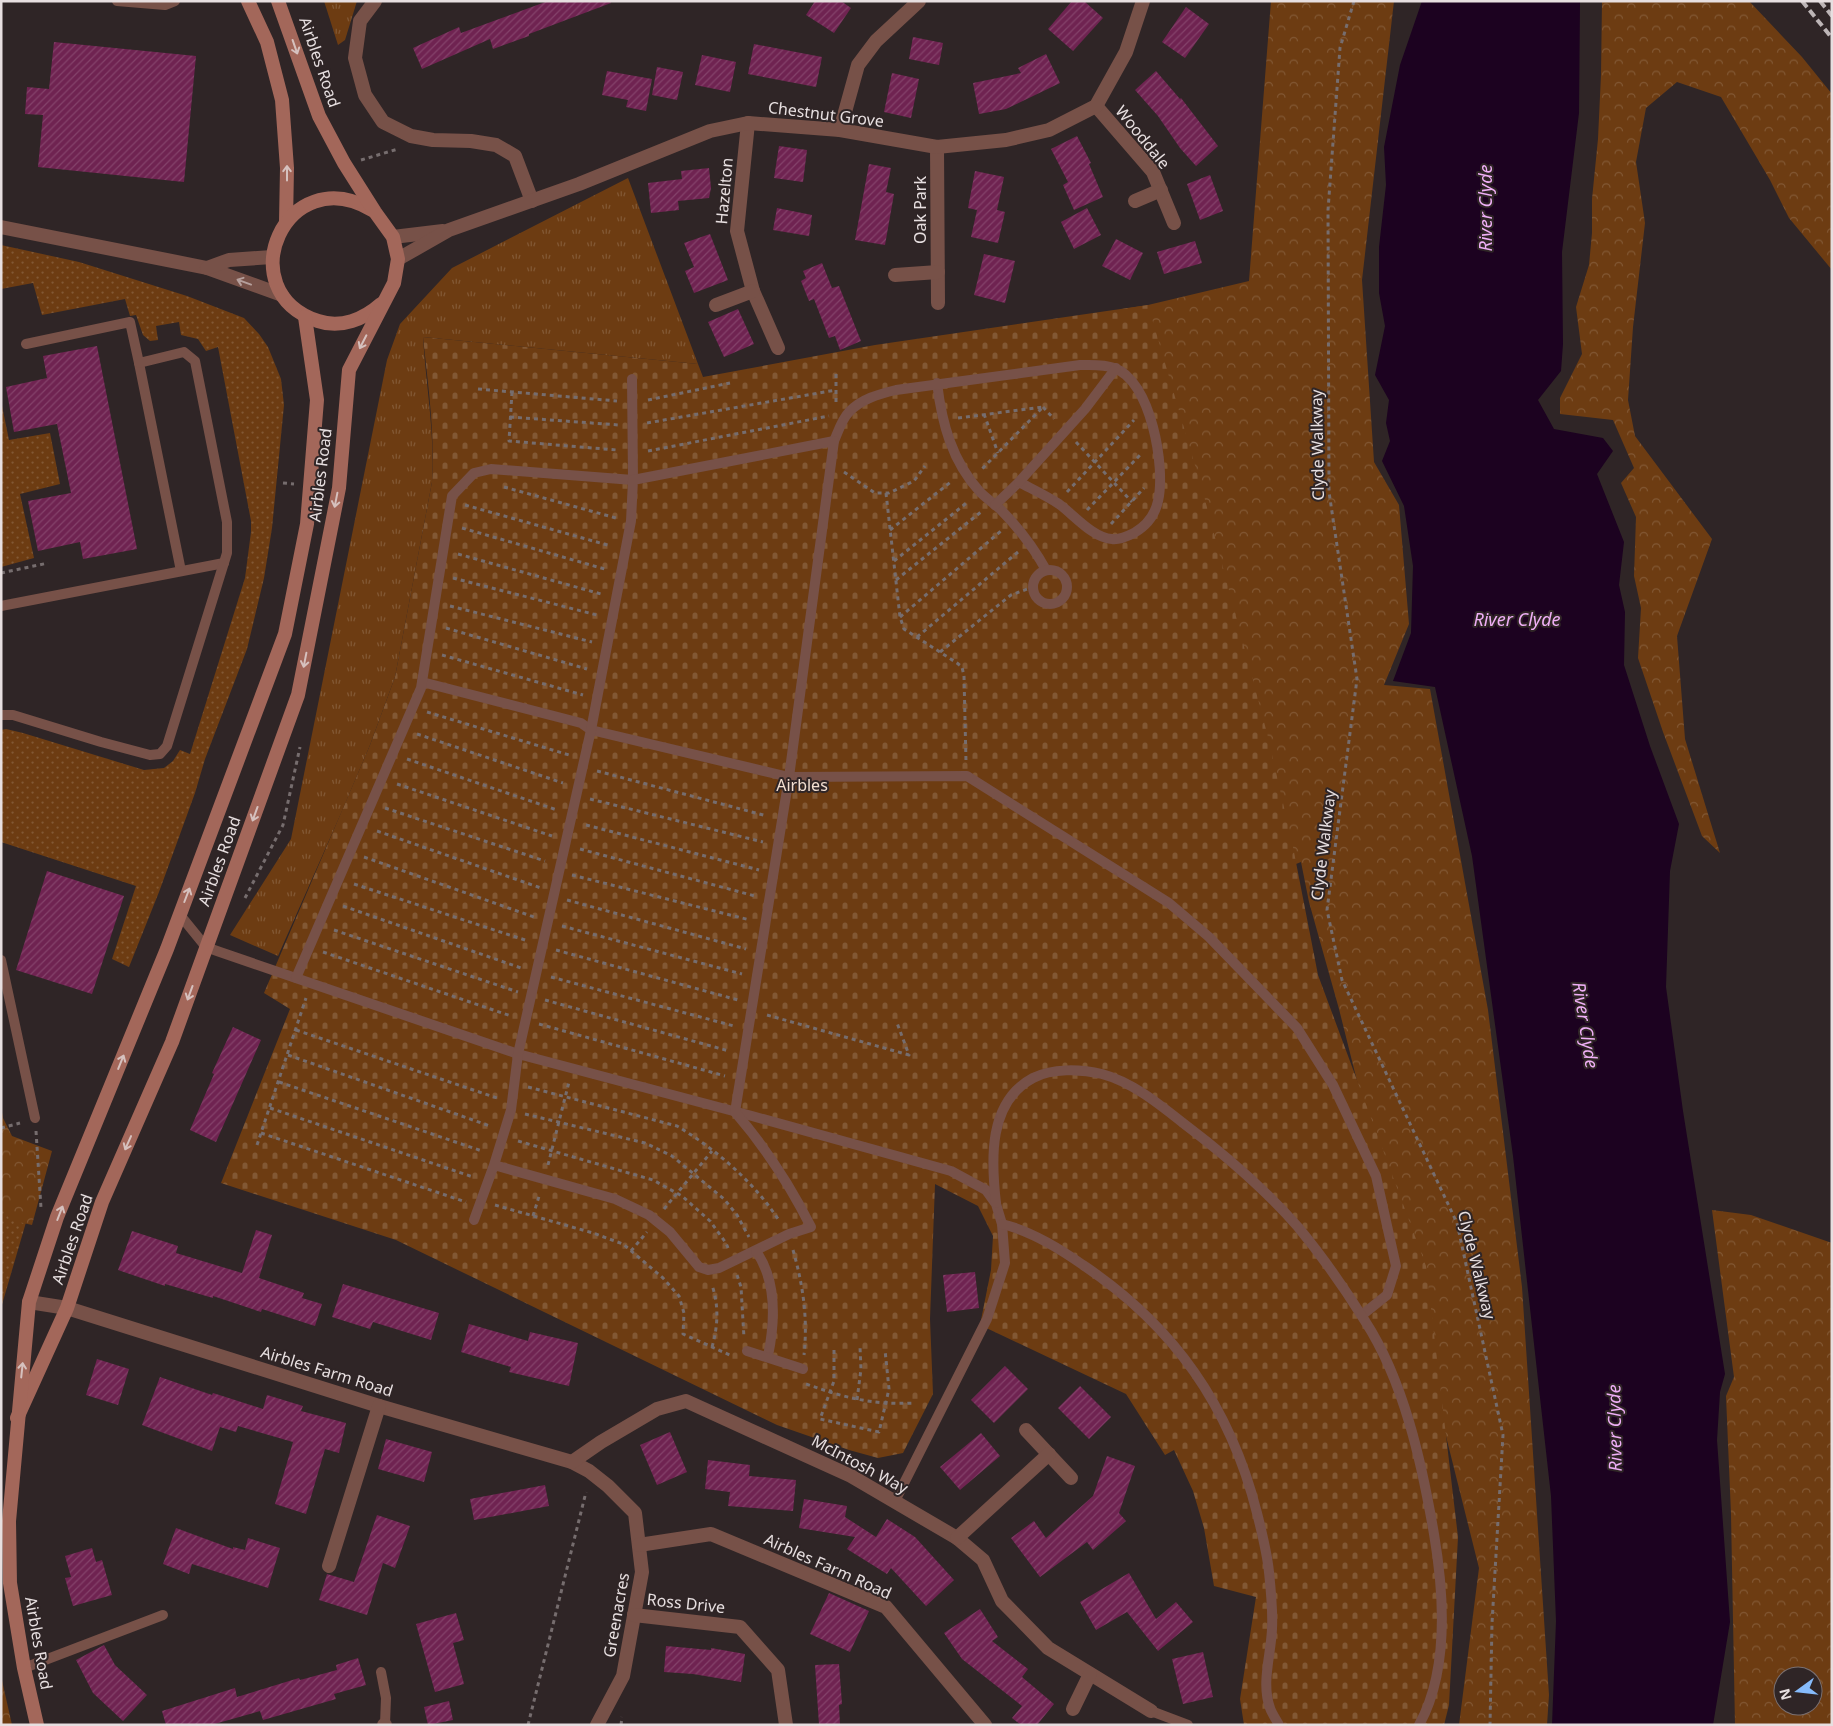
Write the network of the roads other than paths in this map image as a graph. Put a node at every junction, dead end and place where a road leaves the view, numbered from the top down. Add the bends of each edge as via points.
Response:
1 (117, 1) edge
2 (175, 1) edge
3 (248, 1) edge
4 (278, 1) edge
5 (374, 1) edge
6 (919, 1) edge
7 (1143, 1) edge
8 (1096, 106) junction
9 (748, 122) junction
10 (840, 130) junction
11 (937, 147) junction
12 (1161, 190) junction
13 (532, 201) junction
14 (1135, 201) dead end
15 (375, 212) junction
16 (286, 222) junction
17 (1174, 223) dead end
18 (1, 227) edge
19 (449, 230) junction
20 (393, 237) junction
21 (272, 257) junction
22 (398, 259) junction
23 (206, 268) junction
24 (938, 272) junction
25 (895, 275) dead end
26 (753, 291) junction
27 (282, 295) junction
28 (386, 299) junction
29 (938, 303) dead end
30 (716, 305) dead end
31 (305, 316) junction
32 (26, 344) dead end
33 (778, 348) dead end
34 (139, 363) junction
35 (1116, 368) junction
36 (632, 379) dead end
37 (937, 384) junction
38 (834, 441) junction
39 (633, 480) junction
40 (1019, 482) junction
41 (994, 504) junction
42 (224, 563) junction
43 (1046, 570) junction
44 (182, 571) junction
45 (1, 606) edge
46 (422, 682) junction
47 (1, 715) edge
48 (591, 730) junction
49 (790, 776) junction
50 (180, 915) junction
51 (206, 948) junction
52 (1, 960) edge
53 (296, 978) junction
54 (518, 1054) junction
55 (735, 1112) junction
56 (35, 1118) road end
57 (495, 1160) junction
58 (996, 1204) junction
59 (474, 1220) dead end
60 (1002, 1224) junction
61 (756, 1250) junction
62 (29, 1302) junction
63 (67, 1308) junction
64 (1362, 1315) junction
65 (747, 1351) road end
66 (768, 1356) junction
67 (803, 1369) road end
68 (379, 1406) junction
69 (17, 1418) junction
70 (1026, 1430) dead end
71 (1049, 1454) junction
72 (572, 1462) junction
73 (1071, 1478) dead end
74 (608, 1486) joint
75 (894, 1501) junction
76 (957, 1538) junction
77 (639, 1545) junction
78 (329, 1566) dead end
79 (162, 1615) dead end
80 (634, 1615) junction
81 (24, 1668) junction
82 (381, 1672) dead end
83 (1090, 1674) junction
84 (1073, 1709) dead end
85 (1152, 1711) joint
86 (37, 1725) edge
87 (385, 1725) edge
88 (597, 1725) edge
89 (786, 1725) edge
90 (985, 1725) edge
91 (1188, 1725) edge
92 (1278, 1725) edge
93 (1419, 1725) edge

1 - 2 lane via 165,5
16 -> 3 main road, Airbles Road via 287,168 282,100 267,42
4 -> 15 main road, Airbles Road via 319,116
5 - 13 street via 360,21 355,58 365,95 383,122 411,136 496,145 515,156
6 - 10 street via 876,41 858,65
7 - 8 street via 1126,52
8 - 11 street, Chestnut Grove via 1048,130 1006,140
8 - 12 street, Wooddale via 1153,172
9 - 10 street, Chestnut Grove
9 - 13 street, Chestnut Grove via 710,130
9 - 26 street, Hazelton via 737,231
10 - 11 street, Chestnut Grove
11 - 24 street, Oak Park
12 - 14 street, Wooddale
12 - 17 street, Wooddale
13 - 19 street, Chestnut Grove
15 - 16 main road, Airbles Road via 358,202 329,198 308,204
15 - 20 main road, Airbles Road
16 - 21 main road, Airbles Road via 275,241
18 - 23 street
19 - 20 street, Chestnut Grove
19 - 22 street, Chestnut Grove
20 - 22 main road, Airbles Road
21 - 23 street via 229,260
21 - 27 main road, Airbles Road via 273,273
22 - 28 main road, Airbles Road via 394,283
27 -> 23 street
24 - 25 street
24 - 29 street, Oak Park
26 - 30 street
26 - 33 street, Hazelton
27 - 31 main road, Airbles Road
28 - 31 main road, Airbles Road via 370,314 347,323 326,324
28 -> 51 main road, Airbles Road via 349,370 339,488 298,695
50 -> 31 main road, Airbles Road via 285,634 307,524 318,400
32 - 34 lane via 130,322
34 - 42 lane via 184,352 195,361 227,522
34 - 44 lane
35 - 37 lane via 1080,365
35 - 40 lane via 1085,409
35 - 40 lane via 1138,388 1147,407 1159,454 1158,503 1143,528 1128,536 1108,538 1092,532 1058,503
36 - 39 lane
37 - 38 lane via 879,394 863,401 847,413
37 - 41 lane via 943,420 954,453 971,481
38 - 39 lane
38 - 49 lane
39 - 46 lane via 491,469 474,473 452,496
39 - 48 lane via 631,522
40 - 41 lane
41 - 43 lane via 1028,543
42 - 44 lane
42 - 47 lane via 167,746 160,754 150,755 13,715
43 - 43 lane via 1061,574 1066,584 1064,595 1056,602 1046,603 1037,597 1033,587 1036,576
44 - 45 lane
46 - 48 lane via 581,723
46 - 53 lane
48 - 49 lane
48 - 54 lane
49 - 55 lane
49 - 64 lane via 967,776 1169,903 1209,937 1297,1028 1333,1085 1376,1176 1396,1266 1387,1295
50 - 51 lane
62 -> 50 main road, Airbles Road via 58,1217
51 - 53 lane
51 -> 63 main road, Airbles Road via 172,1042 102,1202
52 - 56 lane
53 - 54 lane
54 - 55 lane
54 - 57 lane via 511,1106
55 - 58 lane via 951,1171 986,1190
55 - 61 lane via 790,1186 811,1227
57 - 59 lane
57 - 61 lane via 544,1179 615,1199 649,1215 670,1232 699,1266 708,1270
58 - 60 lane
58 - 64 lane via 994,1142 1000,1116 1010,1097 1022,1084 1039,1075 1078,1071 1103,1074 1153,1100 1264,1191 1298,1228
60 - 75 lane via 1005,1263 987,1319
60 - 92 lane via 1064,1252 1134,1303 1184,1357 1220,1414 1246,1472 1264,1543 1272,1626 1266,1694
61 - 66 lane via 763,1260 772,1297 774,1319
62 - 63 street, Airbles Farm Road
69 -> 62 main road, Airbles Road
63 - 68 street, Airbles Farm Road
63 - 69 main road, Airbles Road
64 - 93 lane via 1398,1390 1412,1435 1439,1563 1439,1665 1428,1709
65 - 66 lane
66 - 67 lane
68 - 72 street, Airbles Farm Road
68 - 78 street
69 - 81 main road, Airbles Road via 9,1520 10,1584
70 - 71 street
71 - 73 street
71 - 76 street
72 - 74 street, Airbles Farm Road
72 - 75 street, McIntosh Way via 657,1409 686,1401 851,1476
74 - 77 street, Greenacres via 636,1513
75 - 76 street, McIntosh Way
76 - 83 street, McIntosh Way via 983,1560 1002,1601 1041,1642
77 - 80 street, Greenacres via 642,1572
77 - 90 street, Airbles Farm Road via 711,1534 886,1607
79 - 81 lane
80 - 88 street, Greenacres via 623,1676
80 - 89 street, Ross Drive via 740,1627 778,1670
81 - 86 main road, Airbles Road
82 - 87 lane via 386,1698
83 - 84 street
83 - 85 street, McIntosh Way
85 - 91 lane, McIntosh Way

